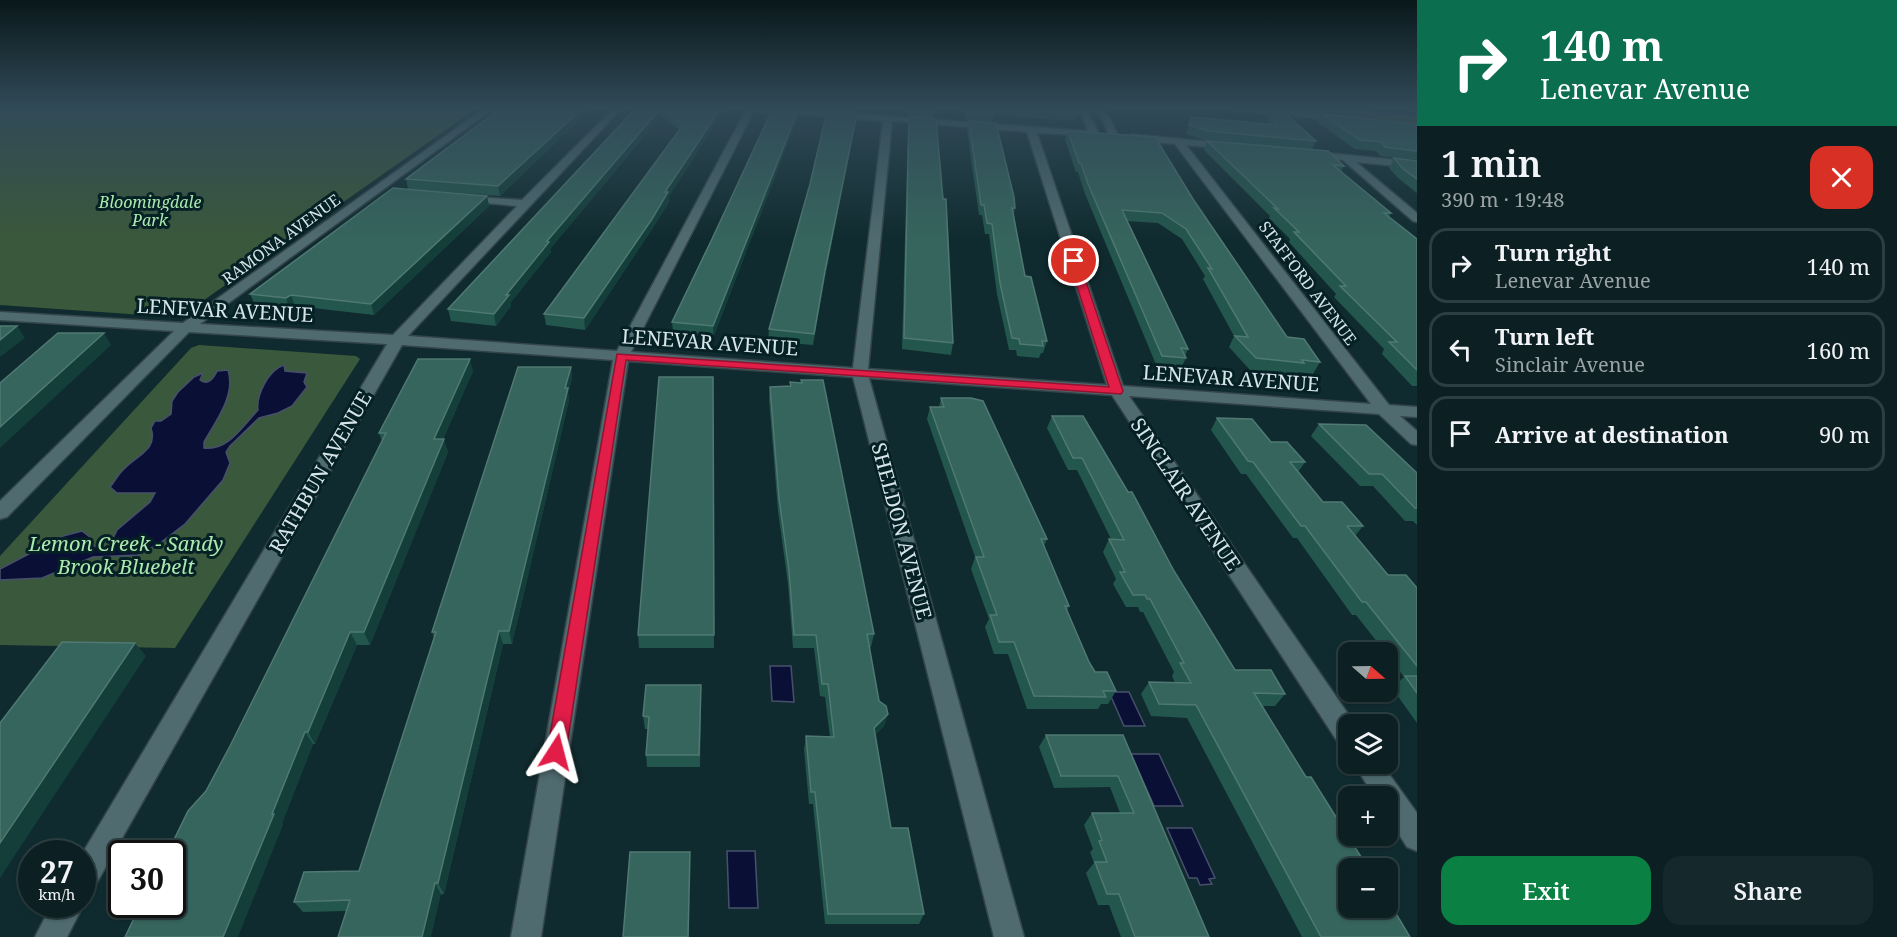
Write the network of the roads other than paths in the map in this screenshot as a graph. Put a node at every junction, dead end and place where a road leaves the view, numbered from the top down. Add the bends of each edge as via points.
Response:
1 (434, 152) edge
2 (575, 152) edge
3 (728, 152) edge
4 (884, 152) edge
5 (1038, 152) edge
6 (1186, 152) edge
7 (1301, 153) edge
8 (1346, 158) junction
9 (1417, 165) edge
10 (456, 197) edge
11 (525, 203) junction
12 (1417, 219) edge
13 (0, 316) edge
14 (184, 328) junction
15 (397, 340) junction
16 (621, 357) junction
17 (860, 373) junction
18 (1117, 391) junction
19 (1384, 410) junction
20 (1417, 412) edge
21 (1417, 440) edge
22 (0, 512) edge
23 (1338, 721) edge
24 (1374, 774) edge
25 (1417, 837) edge
26 (96, 857) edge
27 (61, 918) edge
28 (50, 937) edge
29 (526, 937) edge
30 (1009, 937) edge

1 - 14 street, RAMONA AVENUE
2 - 11 street, RATHBUN AVENUE
3 - 16 street
4 - 17 street, SHELDON AVENUE
5 - 18 street, SINCLAIR AVENUE
6 - 19 street, STAFFORD AVENUE
7 - 8 street
8 - 9 street
8 - 12 street
10 - 11 street
11 - 15 street, RATHBUN AVENUE
13 - 14 street, LENEVAR AVENUE
14 - 15 street, LENEVAR AVENUE
14 - 22 street, RAMONA AVENUE
15 - 16 street, LENEVAR AVENUE
15 - 26 street, RATHBUN AVENUE
16 - 17 street, LENEVAR AVENUE
16 - 29 street
17 - 18 street, LENEVAR AVENUE
17 - 30 street, SHELDON AVENUE
18 - 19 street, LENEVAR AVENUE
18 - 23 street, SINCLAIR AVENUE
19 - 20 street, LENEVAR AVENUE
19 - 21 street, STAFFORD AVENUE
24 - 25 street
27 - 28 street

